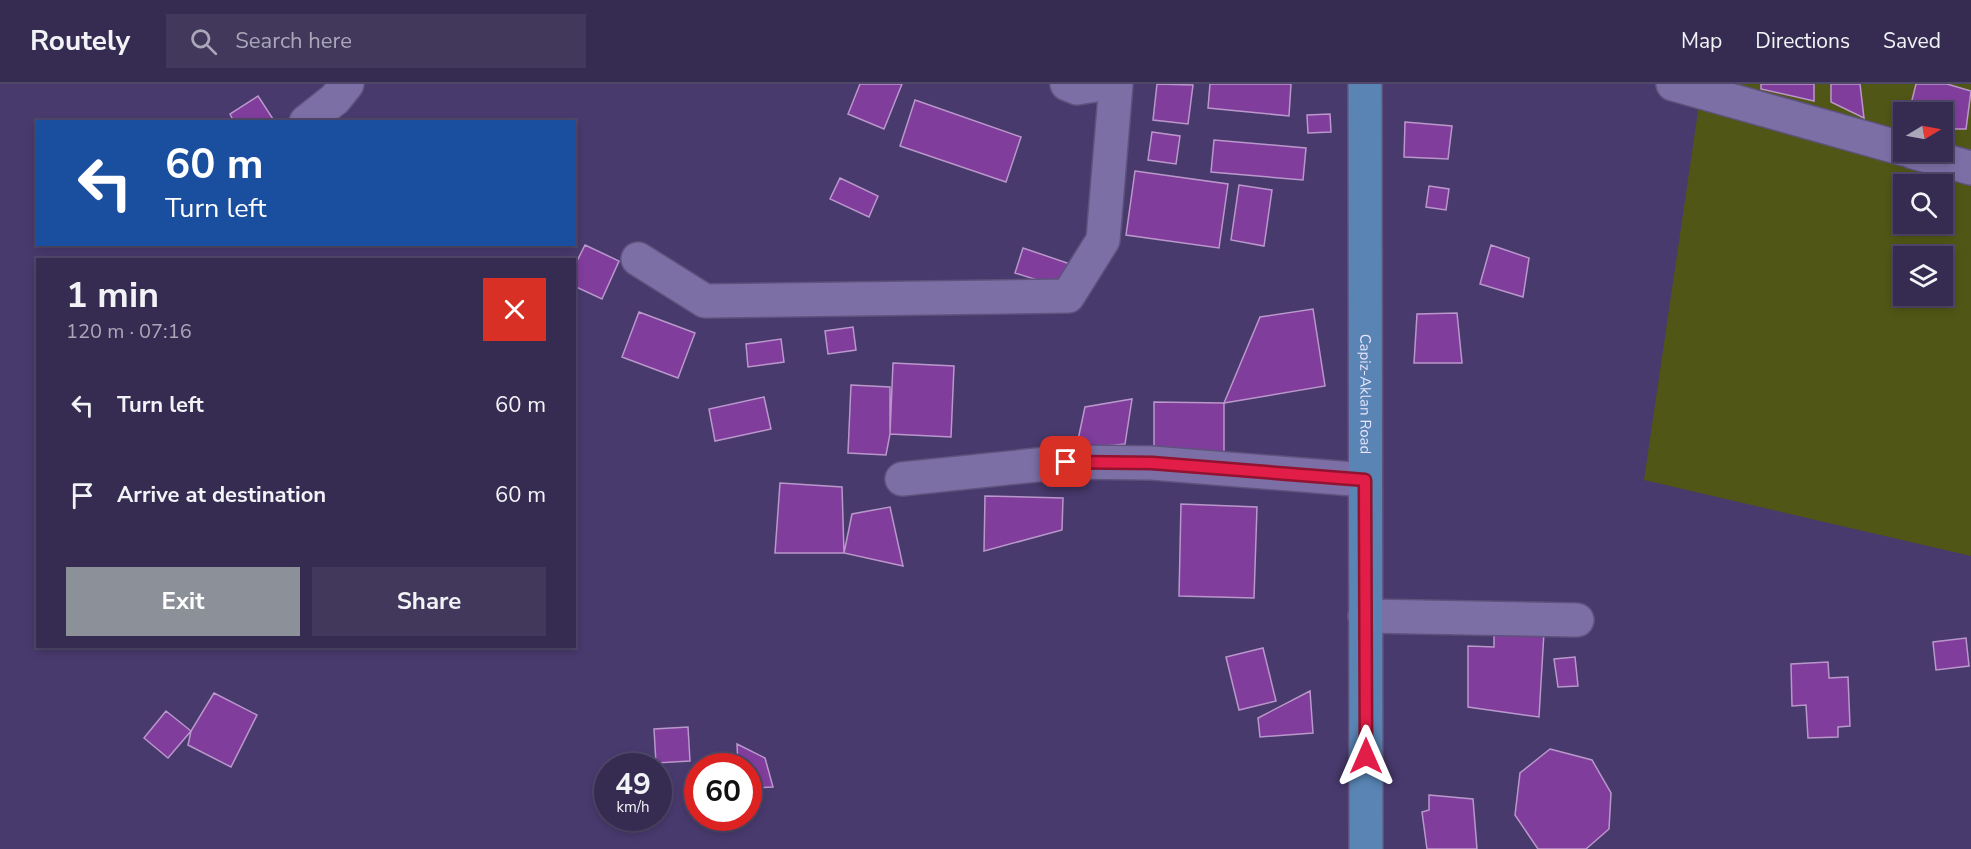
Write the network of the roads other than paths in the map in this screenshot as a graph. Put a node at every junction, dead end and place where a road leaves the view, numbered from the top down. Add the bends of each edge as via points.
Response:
1 (346, 84) edge
2 (1067, 84) edge
3 (1102, 84) edge
4 (1116, 84) edge
5 (1673, 84) edge
6 (1363, 86) edge
7 (309, 120) edge
8 (1893, 146) edge
9 (1949, 162) edge
10 (1971, 168) edge
11 (638, 259) dead end
12 (902, 479) dead end
13 (1365, 480) junction
14 (1365, 616) junction
15 (1577, 620) dead end
16 (1366, 849) edge

1 - 7 street via 335,99
2 - 3 street via 1077,88
4 - 11 street via 1103,240 1068,296 705,301
5 - 8 street
6 - 13 main road, Capiz-Aklan Road
9 - 10 street
12 - 13 street via 1066,462 1152,463
13 - 14 main road, Capiz-Aklan Road
14 - 15 street
14 - 16 main road, Capiz-Aklan Road

